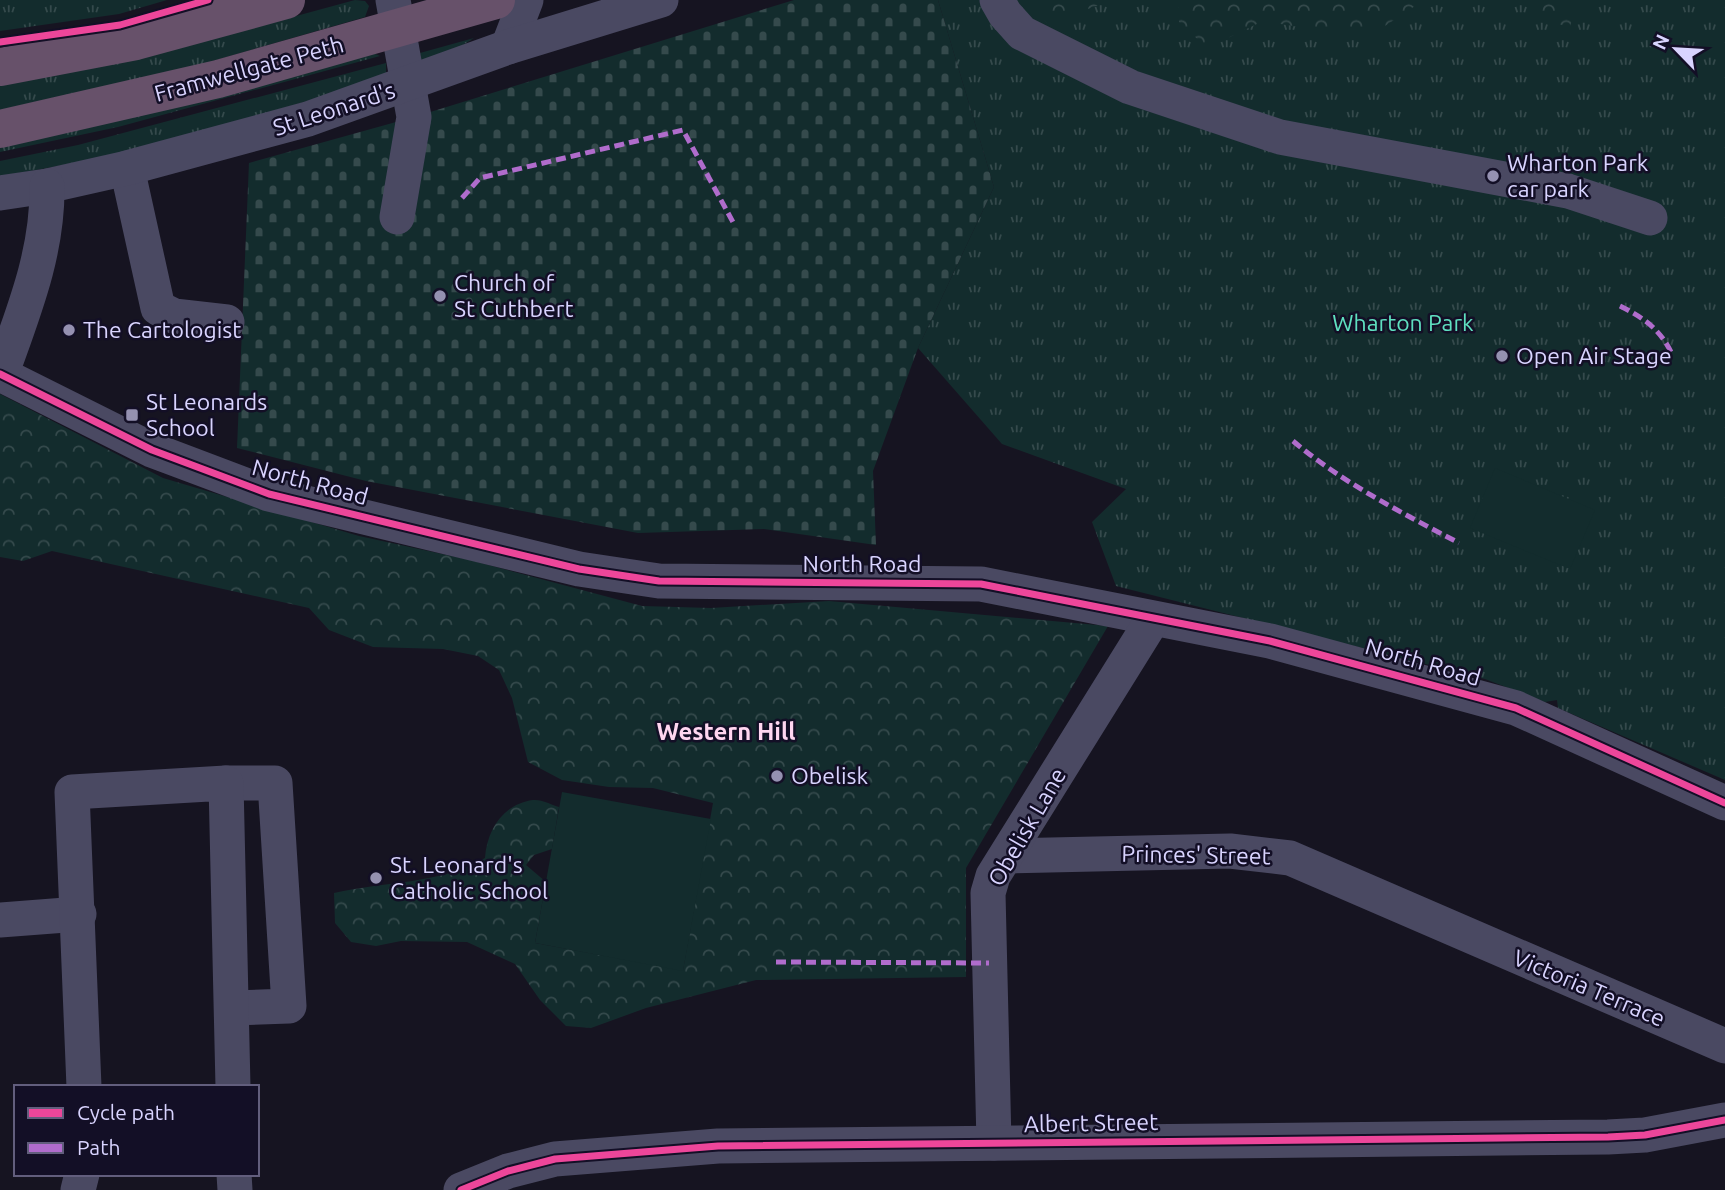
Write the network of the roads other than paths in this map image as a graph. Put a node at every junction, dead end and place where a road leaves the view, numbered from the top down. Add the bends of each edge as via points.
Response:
1 (286, 0) edge
2 (496, 0) edge
3 (526, 0) edge
4 (661, 0) edge
5 (997, 0) edge
6 (395, 14) edge
7 (508, 47) junction
8 (0, 67) edge
9 (410, 84) junction
10 (0, 129) edge
11 (127, 168) junction
12 (47, 187) junction
13 (0, 192) edge
14 (397, 217) dead end
15 (1650, 218) dead end
16 (227, 321) dead end
17 (0, 375) edge
18 (1153, 619) junction
19 (226, 783) junction
20 (1725, 803) edge
21 (1008, 856) junction
22 (79, 914) junction
23 (0, 920) edge
24 (1453, 930) joint
25 (232, 1008) junction
26 (1725, 1046) edge
27 (84, 1085) edge
28 (233, 1085) edge
29 (1725, 1120) edge
30 (994, 1143) junction
31 (461, 1190) edge

1 - 8 highway via 136,41
2 - 6 highway, Framwellgate Peth
3 - 7 street
4 - 7 street, St Leonard's
5 - 15 street via 1022,33 1130,87 1280,137 1568,191
6 - 9 street
6 - 10 highway, Framwellgate Peth via 205,82
7 - 9 street, St Leonard's
9 - 11 street, St Leonard's via 308,119
9 - 14 street via 414,117
11 - 12 street, St Leonard's
11 - 16 street via 158,308 174,316
12 - 13 street, St Leonard's
12 - 17 street via 48,216 40,261
17 - 18 street, North Road via 152,450 269,494 579,569 659,581 981,584
18 - 20 street, North Road via 1270,640 1516,708
18 - 21 street, Obelisk Lane
19 - 22 street via 72,792
19 - 25 street
19 - 25 street via 275,783 289,1006
21 - 24 street, Princes' Street via 1230,851 1290,858
21 - 30 street, Obelisk Lane via 993,876 988,893
22 - 23 street
22 - 27 street
24 - 26 street, Victoria Terrace
25 - 28 street
29 - 30 street, Albert Street via 1608,1137
30 - 31 street, Albert Street via 718,1146 607,1153 555,1159

